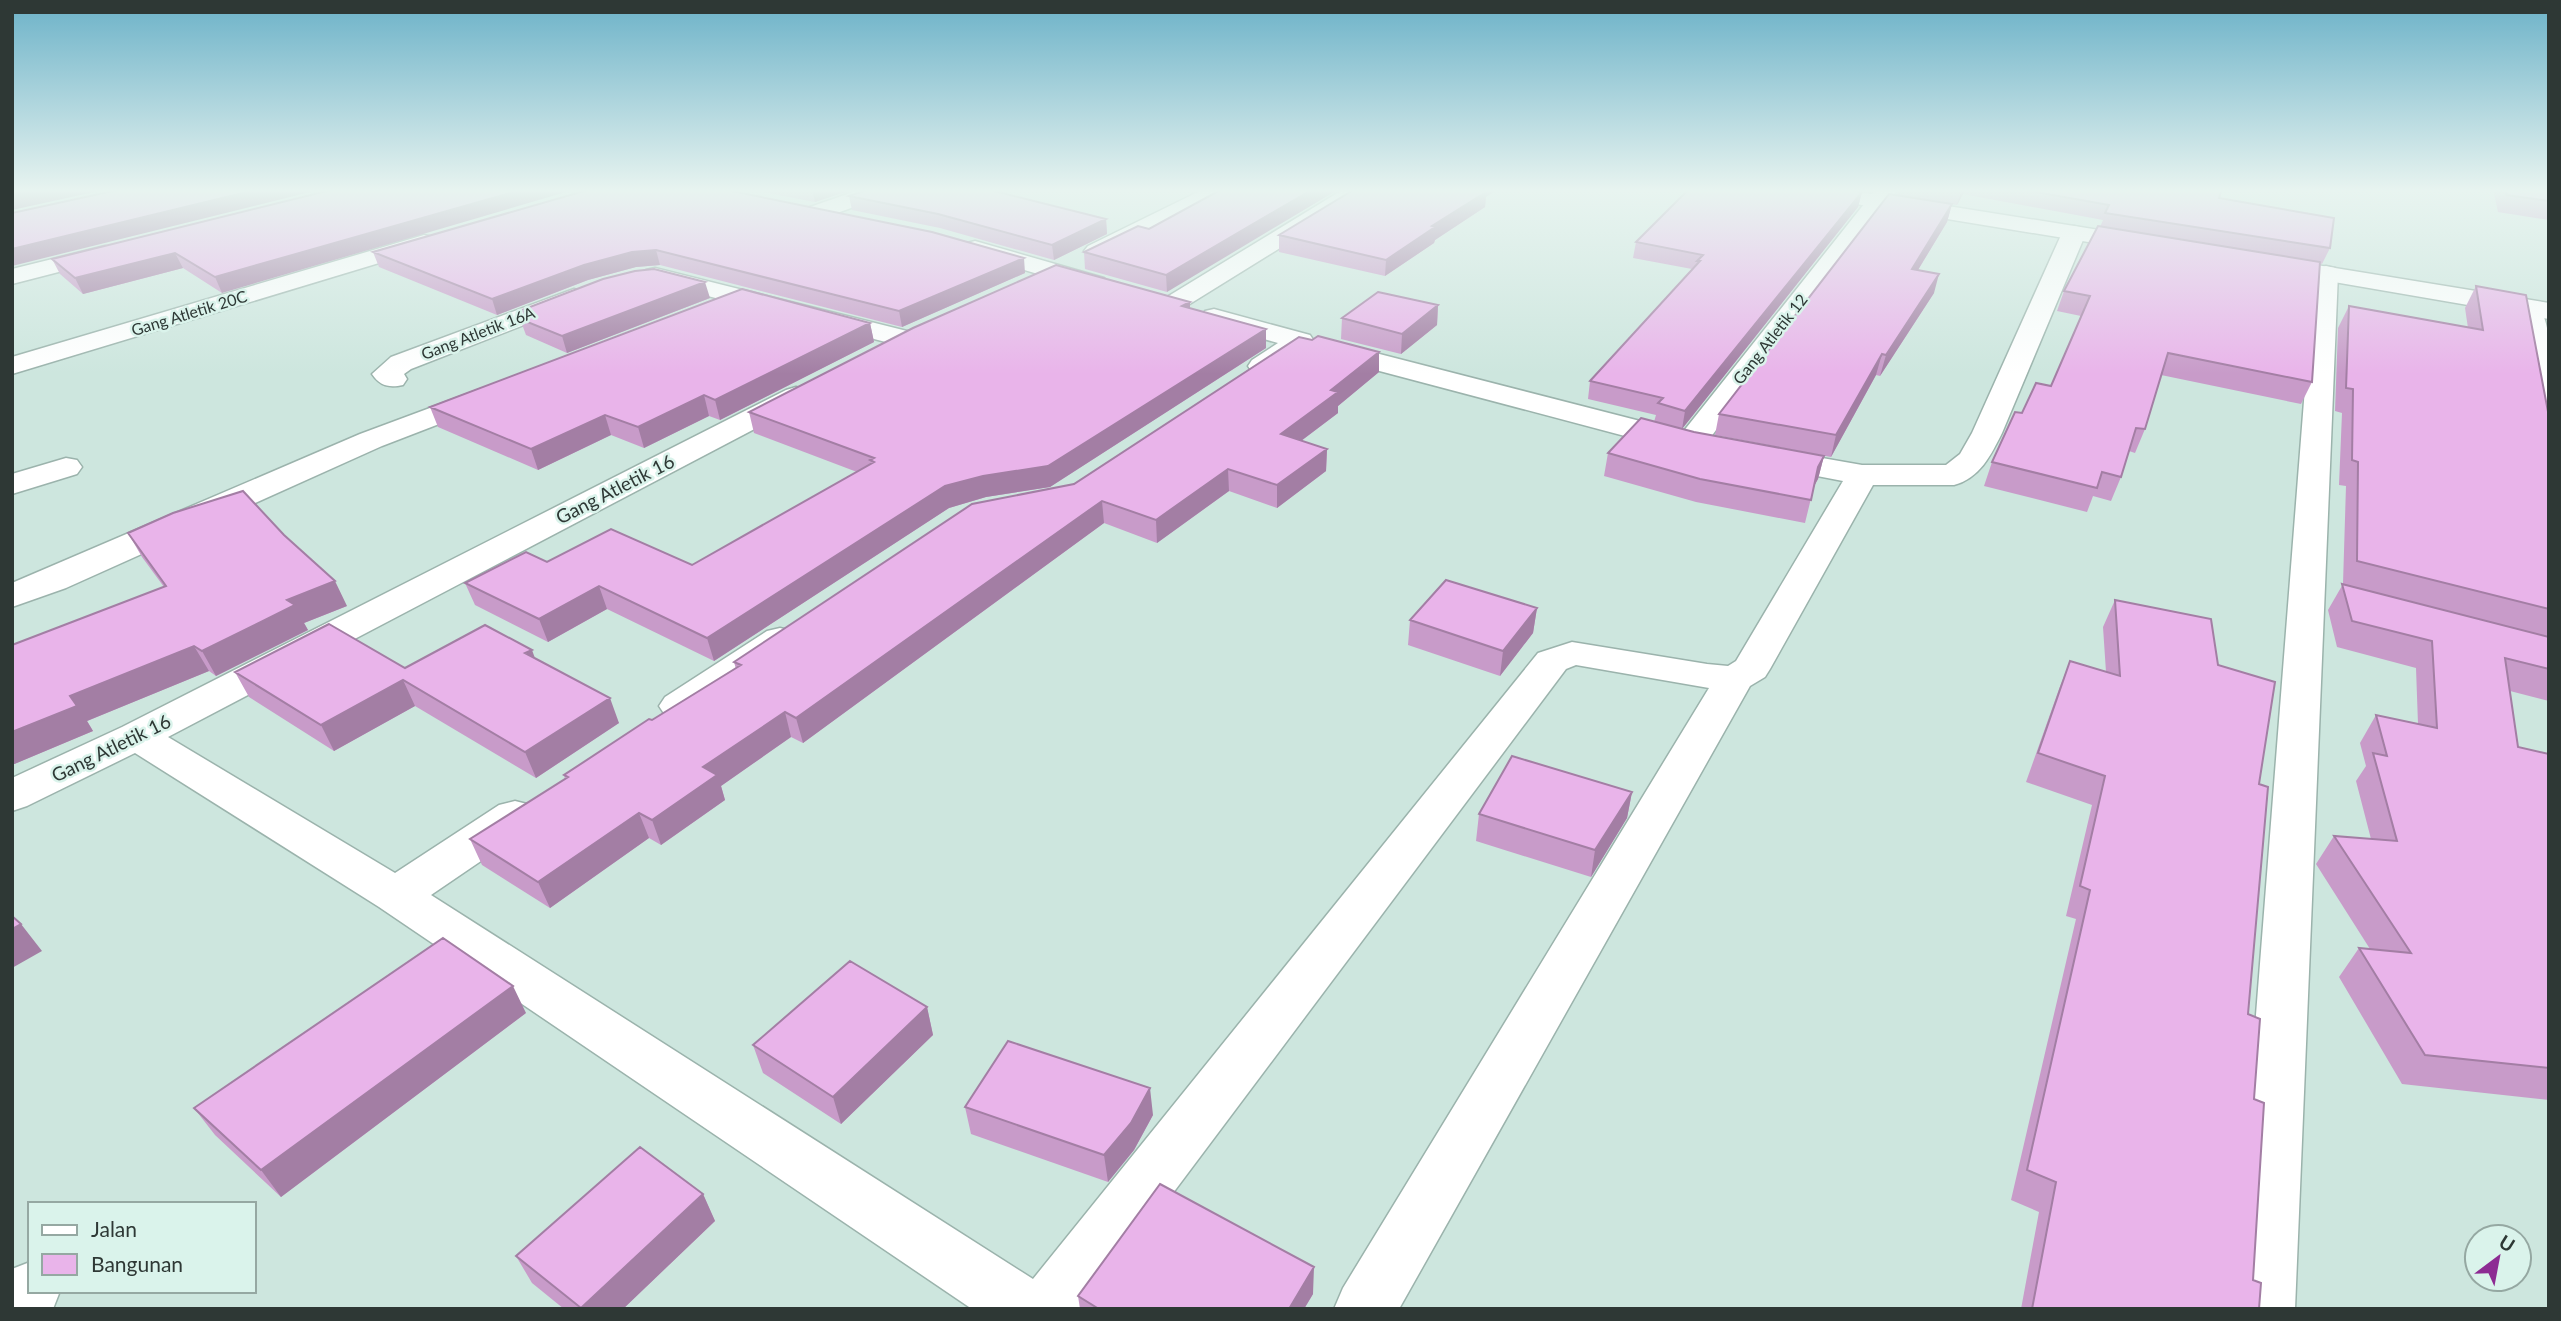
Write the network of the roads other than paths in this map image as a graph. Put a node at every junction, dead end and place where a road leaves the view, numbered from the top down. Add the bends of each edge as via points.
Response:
1 (116, 251) edge
2 (398, 251) edge
3 (982, 251) edge
4 (1098, 251) edge
5 (1237, 251) edge
6 (1845, 251) edge
7 (2066, 251) edge
8 (2247, 261) edge
9 (1055, 272) junction
10 (2326, 273) junction
11 (12, 277) edge
12 (626, 280) edge
13 (598, 288) edge
14 (1017, 289) edge
15 (744, 297) junction
16 (1145, 297) junction
17 (2539, 309) edge
18 (693, 316) edge
19 (1300, 341) junction
20 (867, 359) edge
21 (12, 366) edge
22 (393, 379) dead end
23 (818, 384) edge
24 (513, 386) edge
25 (1232, 386) edge
26 (2549, 415) edge
27 (1716, 448) junction
28 (66, 467) dead end
29 (1861, 475) junction
30 (12, 484) edge
31 (12, 596) edge
32 (800, 625) edge
33 (1735, 678) junction
34 (650, 726) edge
35 (136, 736) junction
36 (12, 796) edge
37 (534, 803) edge
38 (396, 895) junction
39 (28, 1292) edge
40 (12, 1304) edge
41 (1025, 1309) edge
42 (1048, 1309) edge
43 (1365, 1309) edge
44 (2264, 1309) edge

1 - 11 street
2 - 21 street, Gang Atletik 20C
3 - 9 street
4 - 9 street
5 - 16 street
6 - 27 street, Gang Atletik 12
7 - 29 street via 1973,459 1954,475
8 - 10 street
9 - 14 street
9 - 16 street
10 - 17 street
10 - 44 street via 2321,595
12 - 15 street via 659,275
13 - 22 street, Gang Atletik 16A via 401,363 386,374
15 - 18 street
15 - 20 street via 917,334
16 - 19 street
17 - 26 street
19 - 25 street
19 - 27 street
23 - 35 street, Gang Atletik 16
24 - 31 street via 372,440
27 - 29 street
28 - 30 street
29 - 33 street via 1751,669
32 - 34 street
33 - 42 street via 1572,653 1552,661
33 - 43 street
35 - 36 street, Gang Atletik 16
35 - 38 street
37 - 38 street
38 - 41 street
39 - 40 street

